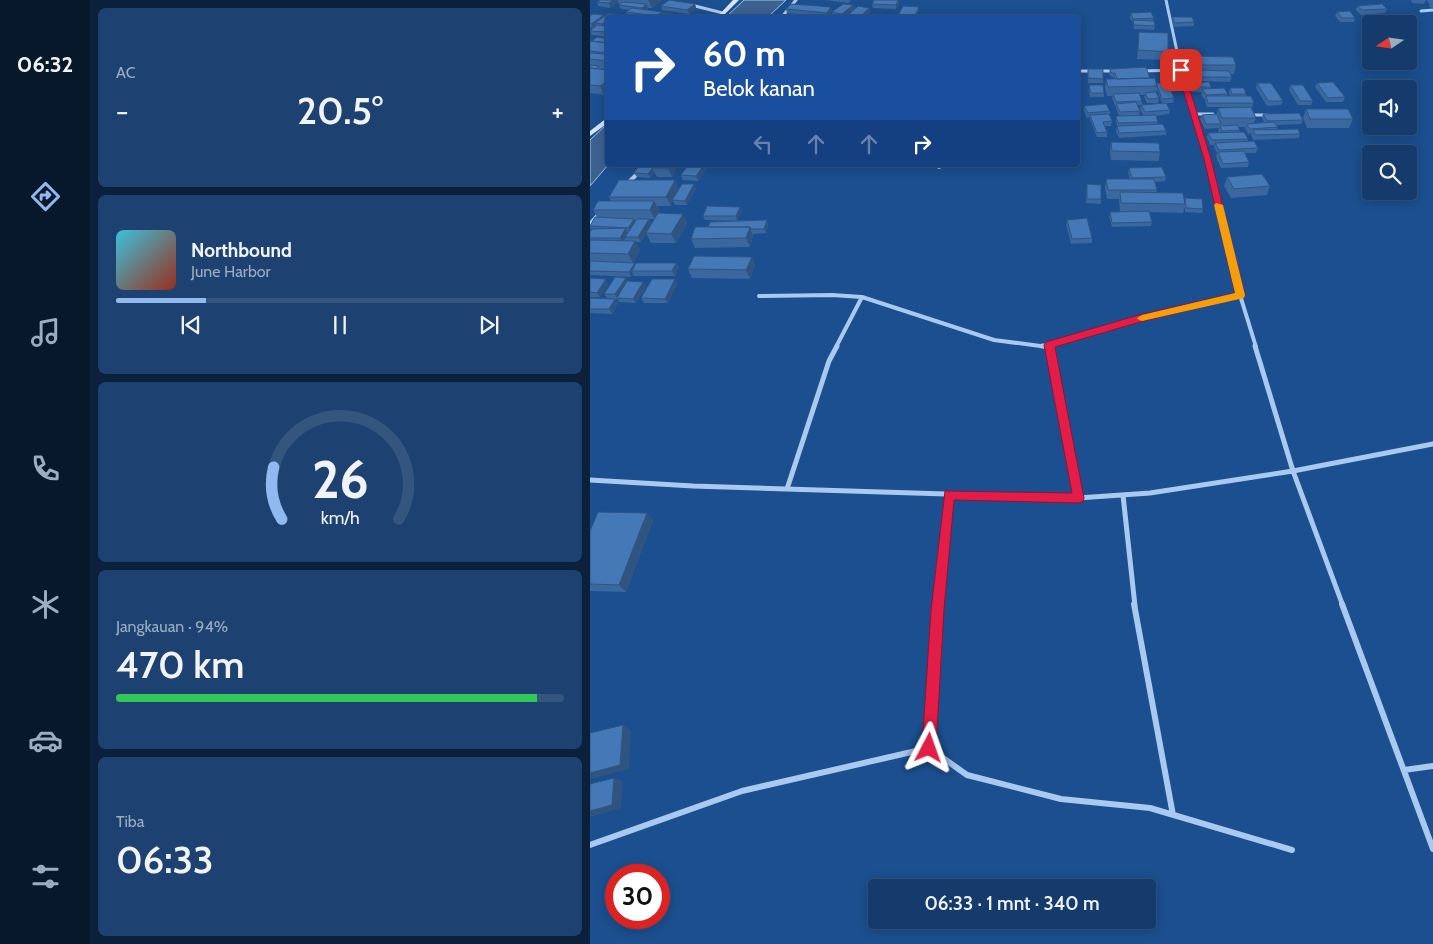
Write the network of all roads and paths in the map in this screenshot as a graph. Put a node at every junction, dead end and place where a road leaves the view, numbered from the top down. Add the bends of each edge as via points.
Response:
1 (736, 0) edge
2 (796, 0) edge
3 (1166, 0) edge
4 (689, 5) edge
5 (1433, 10) edge
6 (1421, 11) dead end
7 (724, 13) junction
8 (722, 15) edge
9 (784, 15) edge
10 (1181, 70) junction
11 (1080, 71) edge
12 (1121, 71) edge
13 (1141, 71) edge
14 (1194, 114) junction
15 (1214, 114) edge
16 (1243, 115) edge
17 (1273, 115) edge
18 (605, 122) edge
19 (590, 134) edge
20 (644, 167) edge
21 (627, 184) edge
22 (602, 211) edge
23 (590, 224) edge
24 (1240, 295) junction
25 (759, 296) dead end
26 (862, 297) junction
27 (1048, 347) junction
28 (1433, 444) edge
29 (1293, 471) junction
30 (590, 480) edge
31 (787, 489) junction
32 (949, 495) junction
33 (1123, 496) junction
34 (1078, 498) junction
35 (929, 748) junction
36 (1433, 766) edge
37 (1404, 770) junction
38 (1173, 815) junction
39 (590, 845) edge
40 (1433, 849) edge
41 (1292, 850) dead end

1 - 7 main road
2 - 9 street
3 - 10 street
4 - 7 street
5 - 6 street
7 - 8 main road
10 - 13 street
10 - 14 street
11 - 12 street
14 - 15 street
14 - 24 street
16 - 17 street
18 - 19 main road
20 - 21 street
22 - 23 street
24 - 27 street via 1139,318 1052,343
24 - 29 street
25 - 26 street
26 - 27 street via 994,340
26 - 31 street via 829,361
27 - 34 street
28 - 29 street
29 - 33 street
29 - 37 street
30 - 31 street
31 - 32 street
32 - 34 street
32 - 35 street
33 - 34 street
33 - 38 street via 1136,620
35 - 38 street via 966,775 1061,799 1150,808
35 - 39 street via 742,791
36 - 37 street
37 - 40 street
38 - 41 street

